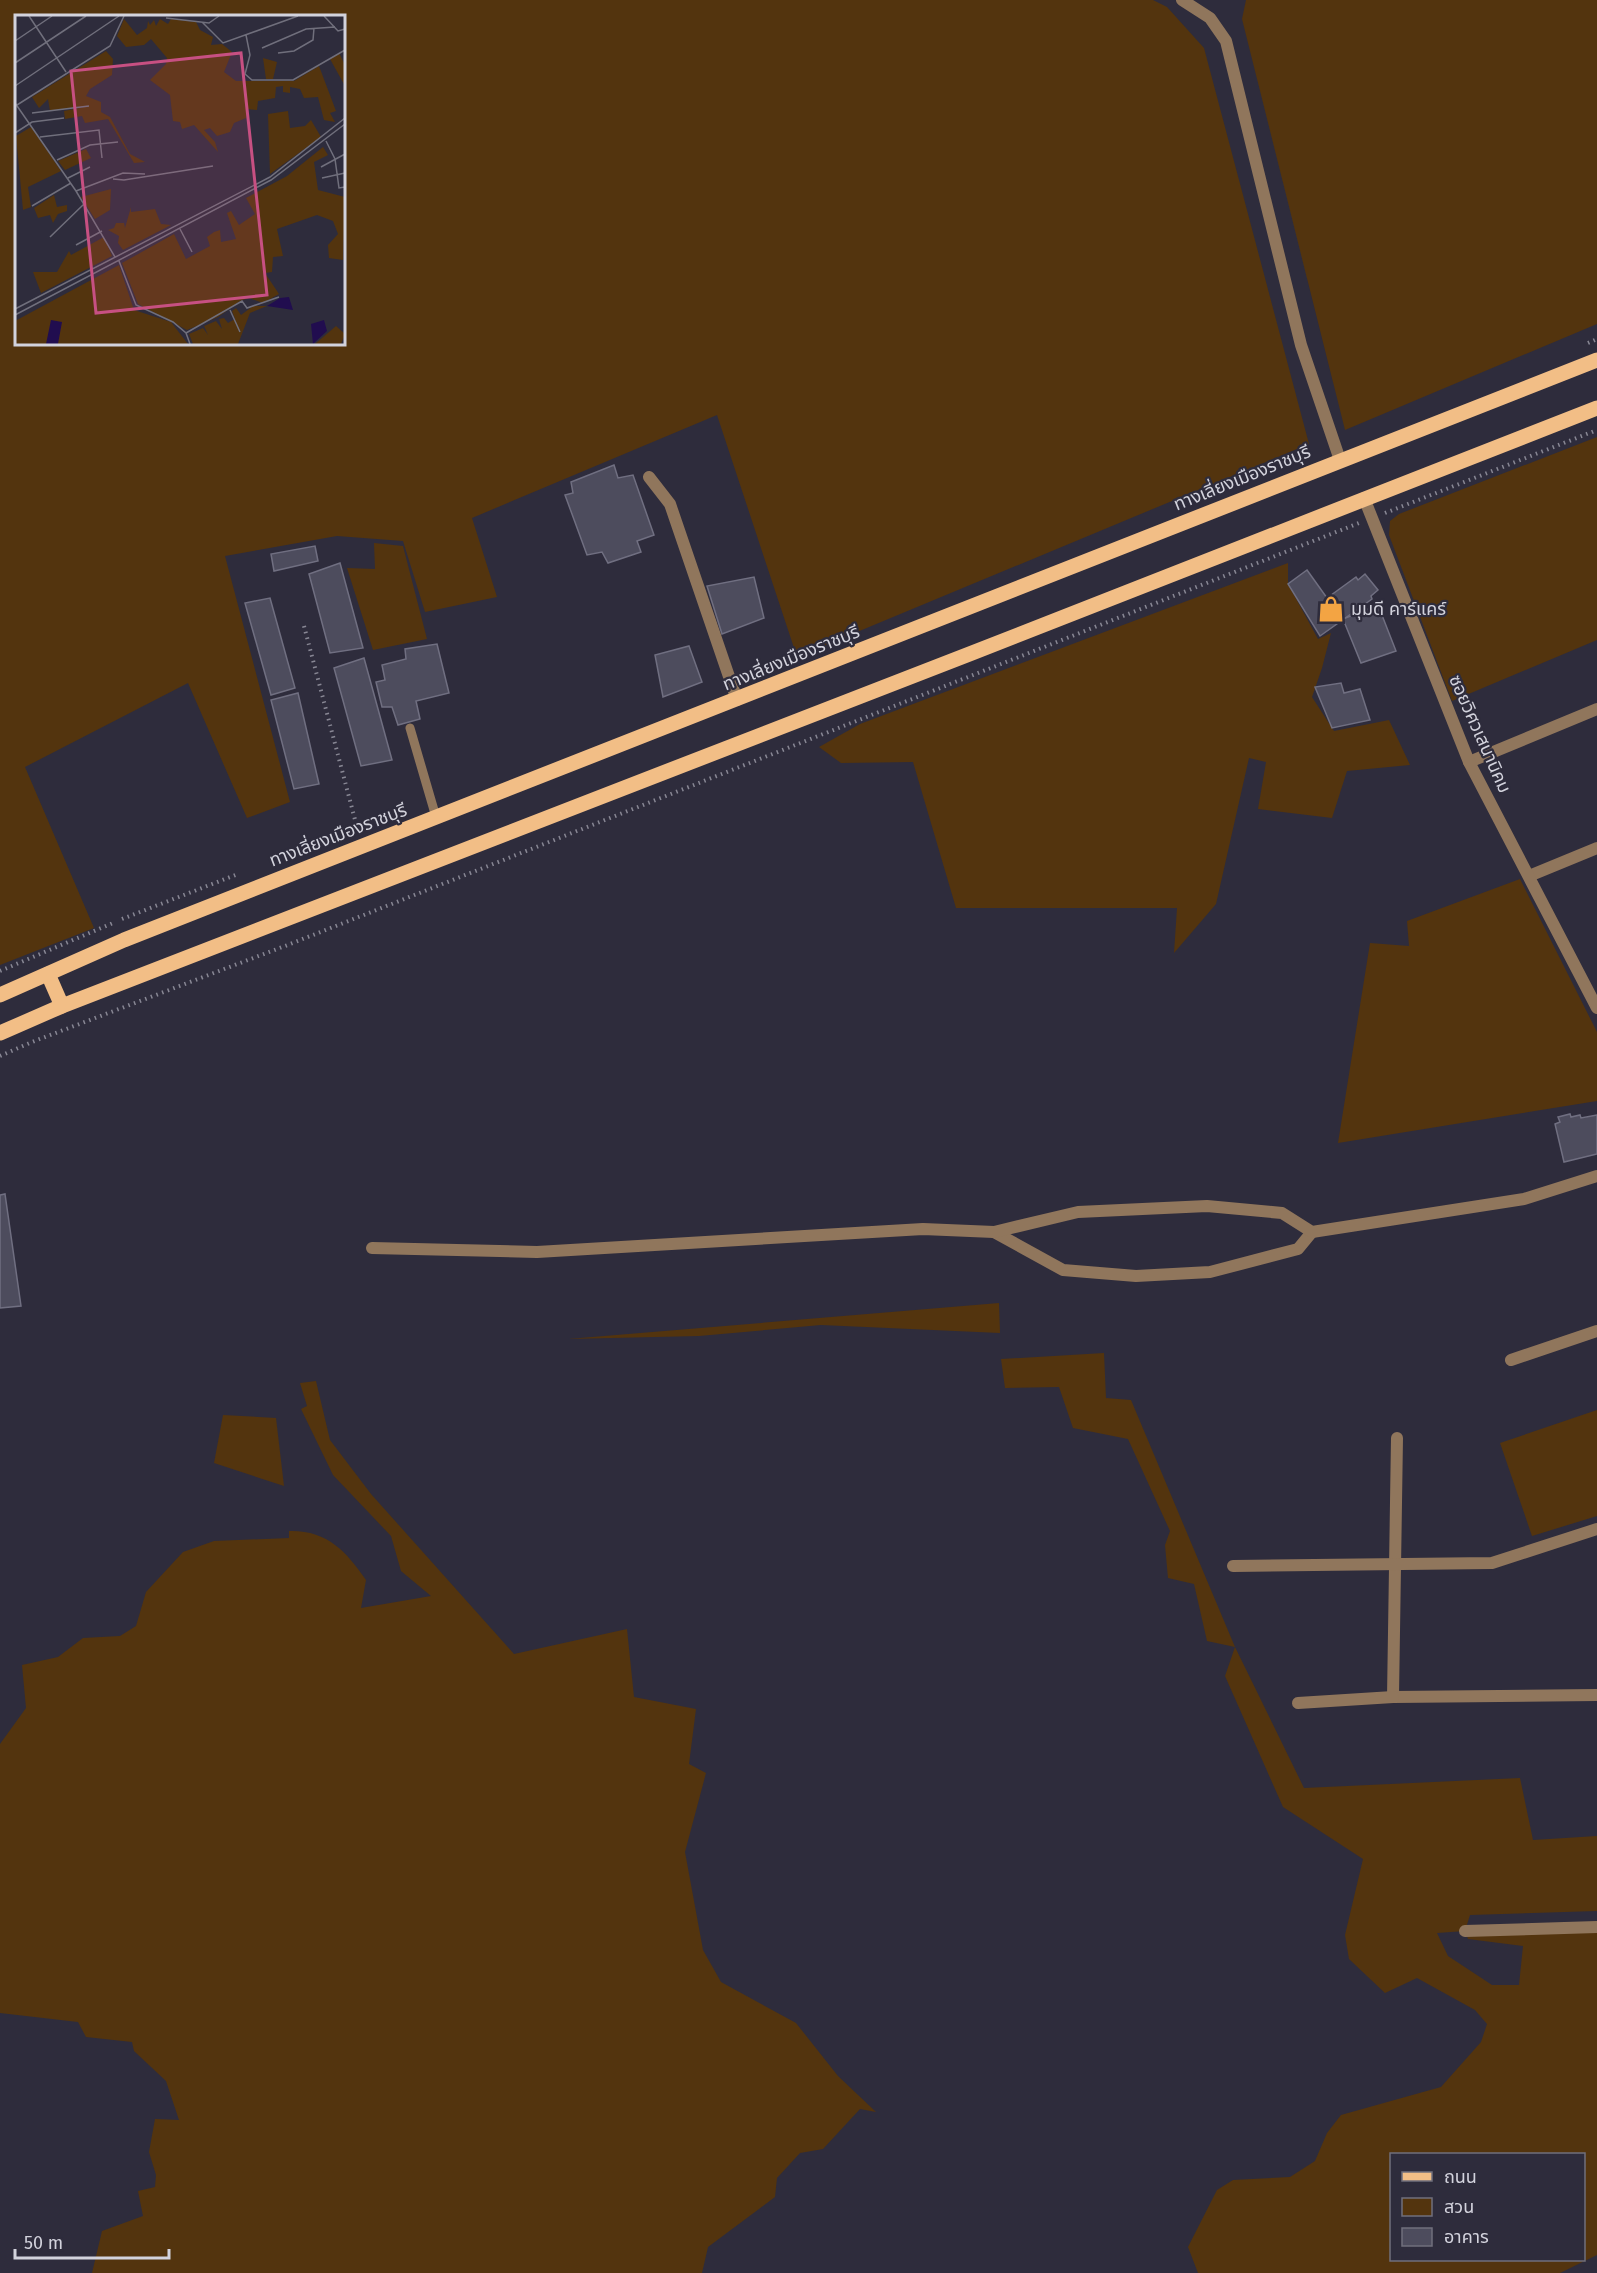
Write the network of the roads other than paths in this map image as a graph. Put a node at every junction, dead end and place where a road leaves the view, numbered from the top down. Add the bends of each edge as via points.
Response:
1 (1182, 0) edge
2 (1597, 360) edge
3 (1597, 408) edge
4 (1340, 460) junction
5 (649, 477) dead end
6 (1364, 498) junction
7 (737, 700) junction
8 (1597, 709) edge
9 (410, 728) dead end
10 (1469, 762) junction
11 (436, 818) junction
12 (1597, 848) edge
13 (1529, 876) junction
14 (48, 974) junction
15 (0, 995) edge
16 (62, 1006) junction
17 (1597, 1008) edge
18 (0, 1033) edge
19 (1597, 1176) edge
20 (994, 1232) junction
21 (1312, 1232) junction
22 (372, 1248) dead end
23 (1597, 1331) edge
24 (1511, 1360) dead end
25 (1397, 1438) dead end
26 (1597, 1529) edge
27 (1395, 1565) junction
28 (1233, 1566) dead end
29 (1597, 1695) edge
30 (1393, 1697) junction
31 (1298, 1703) dead end
32 (1597, 1928) edge
33 (1465, 1931) dead end

1 - 4 street via 1210,18 1226,41 1301,345
2 - 4 main road, ทางเลี่ยงเมืองราชบุรี
3 - 6 main road
4 - 7 main road, ทางเลี่ยงเมืองราชบุรี
5 - 7 street via 670,504
6 - 10 street, ซอยวิศวเสนานิคม
6 - 16 main road
7 - 11 main road, ทางเลี่ยงเมืองราชบุรี
8 - 10 street
9 - 11 lane
10 - 13 street, ซอยวิศวเสนานิคม
11 - 14 main road, ทางเลี่ยงเมืองราชบุรี via 124,940
12 - 13 street
13 - 17 street, ซอยวิศวเสนานิคม
14 - 15 main road, ทางเลี่ยงเมืองราชบุรี
14 - 16 main road
16 - 18 main road
19 - 21 street via 1524,1199
20 - 21 street via 1078,1212 1208,1206 1282,1213
20 - 21 street via 1063,1270 1136,1276 1210,1272 1298,1249
20 - 22 street via 923,1229 537,1252
23 - 24 street
25 - 27 street
26 - 27 street via 1492,1563
27 - 28 street
27 - 30 street
29 - 30 street
30 - 31 street
32 - 33 street

